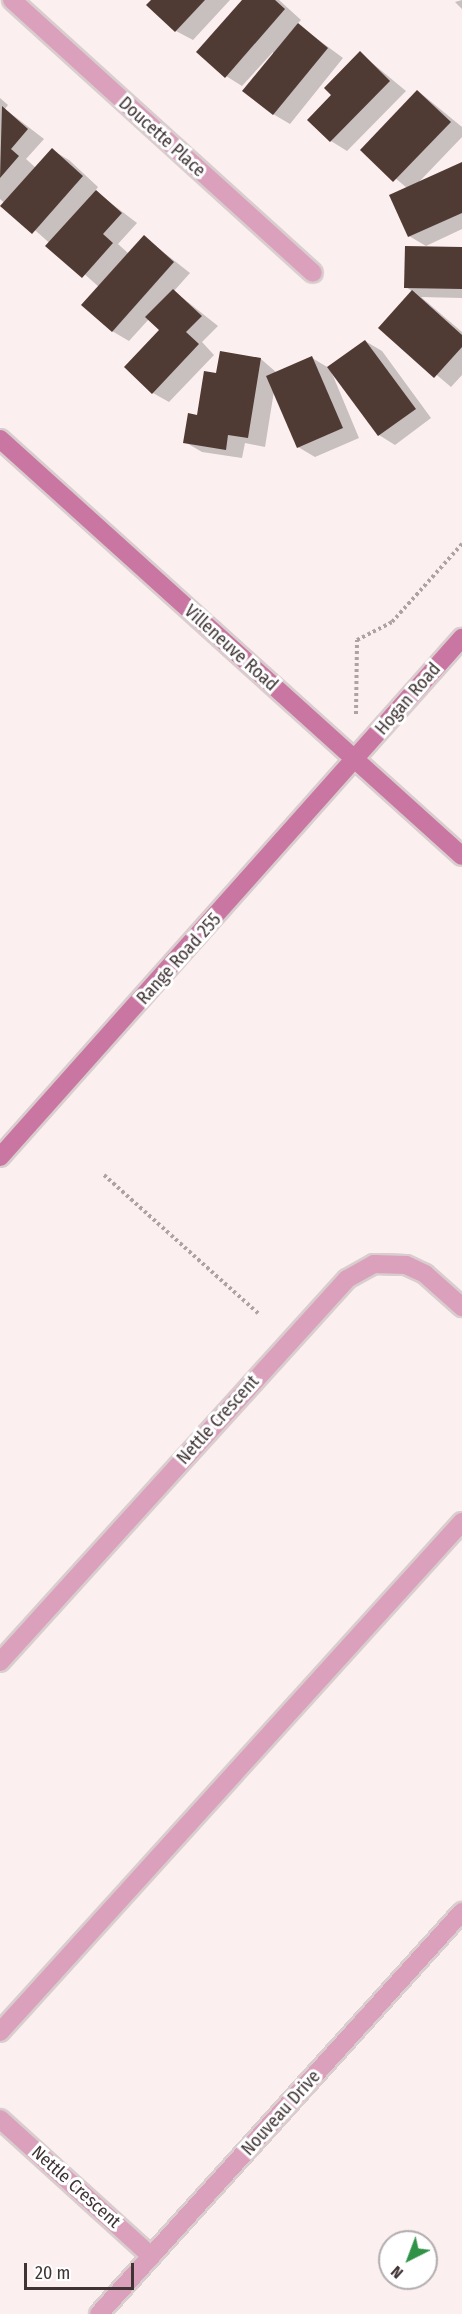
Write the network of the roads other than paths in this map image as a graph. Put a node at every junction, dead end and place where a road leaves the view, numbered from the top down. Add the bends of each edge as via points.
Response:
1 (12, 0) edge
2 (313, 273) dead end
3 (0, 439) edge
4 (462, 638) edge
5 (355, 760) junction
6 (462, 856) edge
7 (0, 1157) edge
8 (462, 1307) edge
9 (462, 1522) edge
10 (0, 1662) edge
11 (462, 1912) edge
12 (0, 2032) edge
13 (0, 2119) edge
14 (151, 2256) junction
15 (99, 2314) edge

1 - 2 street, Doucette Place
3 - 5 street, Villeneuve Road
4 - 5 street, Hogan Road
5 - 6 street, Villeneuve Road
5 - 7 street, Range Road 255
8 - 10 street, Nettle Crescent via 425,1274 406,1265 374,1264 347,1279
9 - 12 street
11 - 14 street, Nouveau Drive
13 - 14 street, Nettle Crescent
14 - 15 street, Nouveau Drive

